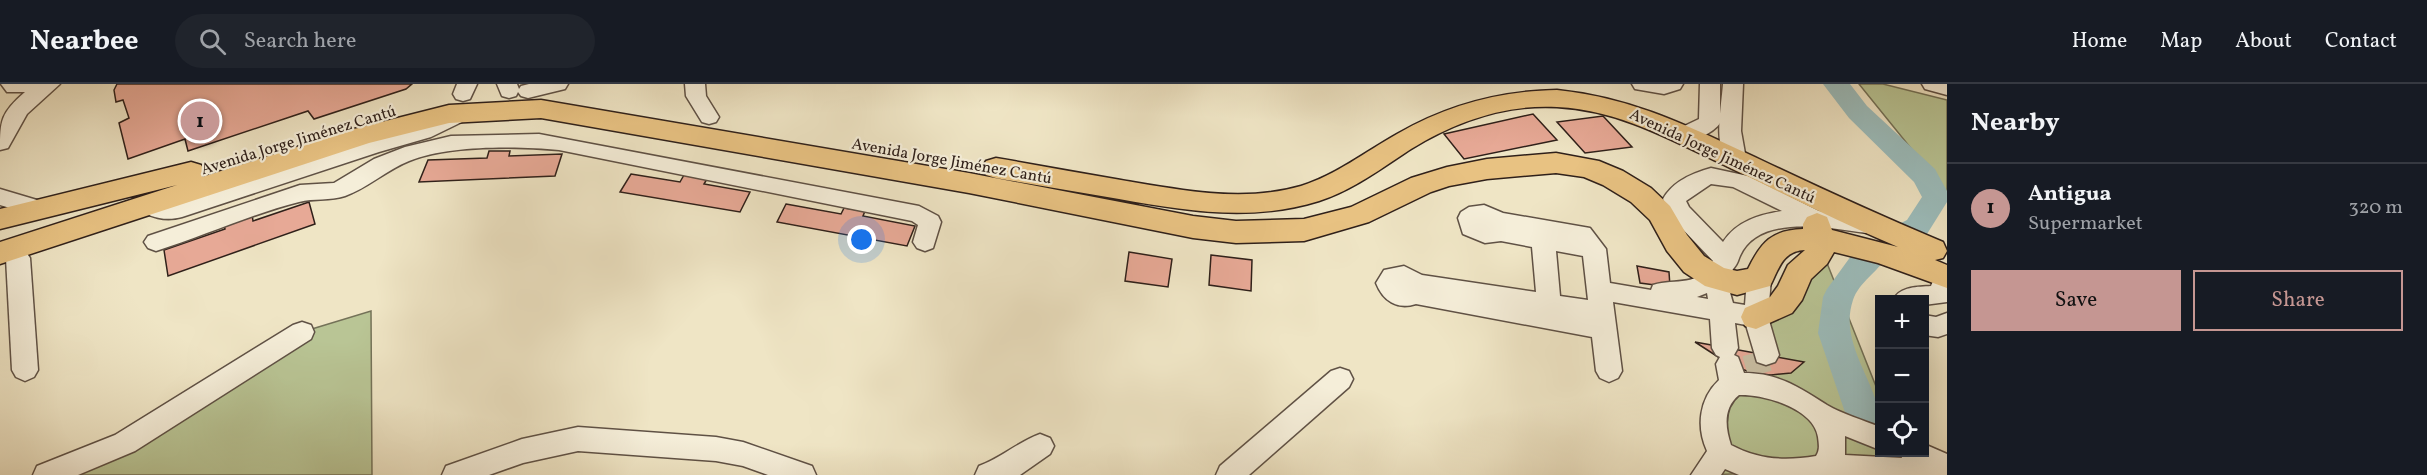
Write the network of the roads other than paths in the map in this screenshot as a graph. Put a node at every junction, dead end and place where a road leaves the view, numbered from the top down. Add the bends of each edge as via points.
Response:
1 (24, 84) edge
2 (50, 84) edge
3 (558, 84) edge
4 (695, 84) edge
5 (1642, 84) edge
6 (1673, 84) edge
7 (1710, 84) edge
8 (1733, 84) edge
9 (1932, 84) edge
10 (1947, 88) edge
11 (515, 89) edge
12 (464, 97) edge
13 (1, 106) edge
14 (709, 117) junction
15 (1709, 123) junction
16 (1730, 131) junction
17 (1684, 135) junction
18 (0, 143) edge
19 (347, 154) junction
20 (1735, 159) junction
21 (320, 163) junction
22 (374, 169) junction
23 (191, 172) junction
24 (0, 197) edge
25 (149, 205) junction
26 (39, 209) junction
27 (0, 219) edge
28 (1817, 219) junction
29 (0, 235) edge
30 (156, 242) dead end
31 (925, 242) dead end
32 (6, 258) edge
33 (1721, 269) junction
34 (1946, 270) edge
35 (1759, 278) junction
36 (1929, 297) edge
37 (1672, 299) junction
38 (1486, 301) dead end
39 (1601, 303) junction
40 (1549, 311) junction
41 (1722, 311) junction
42 (1756, 317) junction
43 (1947, 323) edge
44 (1929, 326) edge
45 (302, 332) dead end
46 (1750, 369) junction
47 (25, 370) dead end
48 (1609, 371) dead end
49 (1340, 379) dead end
50 (1821, 414) junction
51 (1875, 437) edge
52 (1040, 446) dead end
53 (1720, 453) junction
54 (1923, 457) edge
55 (1824, 466) junction
56 (1947, 466) edge
57 (1753, 474) edge
58 (47, 475) edge
59 (456, 475) edge
60 (802, 475) edge
61 (989, 475) edge
62 (1230, 475) edge
63 (1705, 475) edge
64 (1931, 475) edge

1 - 13 street
2 - 18 street via 28,99 11,118
3 - 11 street
4 - 14 street via 696,96
5 - 6 street
7 - 15 street
8 - 16 street
9 - 10 street
11 - 12 main road, Avenida Jorge Jiménez Cantú
11 - 14 main road, Avenida Jorge Jiménez Cantú
12 - 19 street via 423,132
12 - 23 main road, Avenida Jorge Jiménez Cantú via 378,111
12 - 25 main road, Avenida Jorge Jiménez Cantú via 449,114 363,135
12 - 33 main road, Avenida Jorge Jiménez Cantú via 969,183 1193,227 1247,233 1304,230 1359,215 1447,177 1556,163 1589,168 1613,177 1660,213 1694,264
14 - 17 main road, Avenida Jorge Jiménez Cantú via 1200,204 1250,205 1298,197 1336,184 1435,124 1463,111 1500,102 1538,98 1588,100 1623,108
15 - 16 street
15 - 17 street
16 - 20 street
17 - 20 main road, Avenida Jorge Jiménez Cantú
19 - 21 street
19 - 22 street
20 - 28 main road, Avenida Jorge Jiménez Cantú
21 - 22 street
21 - 25 street via 174,211
22 - 30 street via 336,191 300,193
22 - 31 street via 405,154 451,143 559,143 919,214 930,222
23 - 26 main road
23 - 29 main road, Avenida Jorge Jiménez Cantú
24 - 26 street
25 - 32 main road, Avenida Jorge Jiménez Cantú via 70,231
26 - 27 main road
28 - 33 street via 1764,222 1749,229 1736,242
28 - 33 street via 1735,180 1716,175 1701,178 1674,199
28 - 34 main road via 1890,255
28 - 34 main road, Avenida Jorge Jiménez Cantú via 1876,226
28 - 35 main road via 1794,239 1777,247
28 - 42 main road via 1821,248 1817,256 1799,273 1781,305
32 - 47 street
33 - 35 main road via 1737,283
33 - 37 street
33 - 41 street
34 - 36 street via 1942,294
35 - 42 street
37 - 39 street via 1641,293
37 - 41 street
38 - 40 street
39 - 40 street
39 - 40 street via 1594,249 1543,234
39 - 48 street
41 - 42 street
41 - 46 street
42 - 46 street
43 - 44 street
45 - 58 street via 125,443
46 - 50 street
46 - 53 street via 1722,392 1714,409 1713,439
49 - 62 street
50 - 51 street
50 - 55 street via 1830,432 1833,451
52 - 61 street
53 - 57 street
53 - 63 street
54 - 56 street
55 - 57 street via 1782,475
55 - 64 street via 1891,468
59 - 60 street via 522,451 578,439 716,449 743,454

